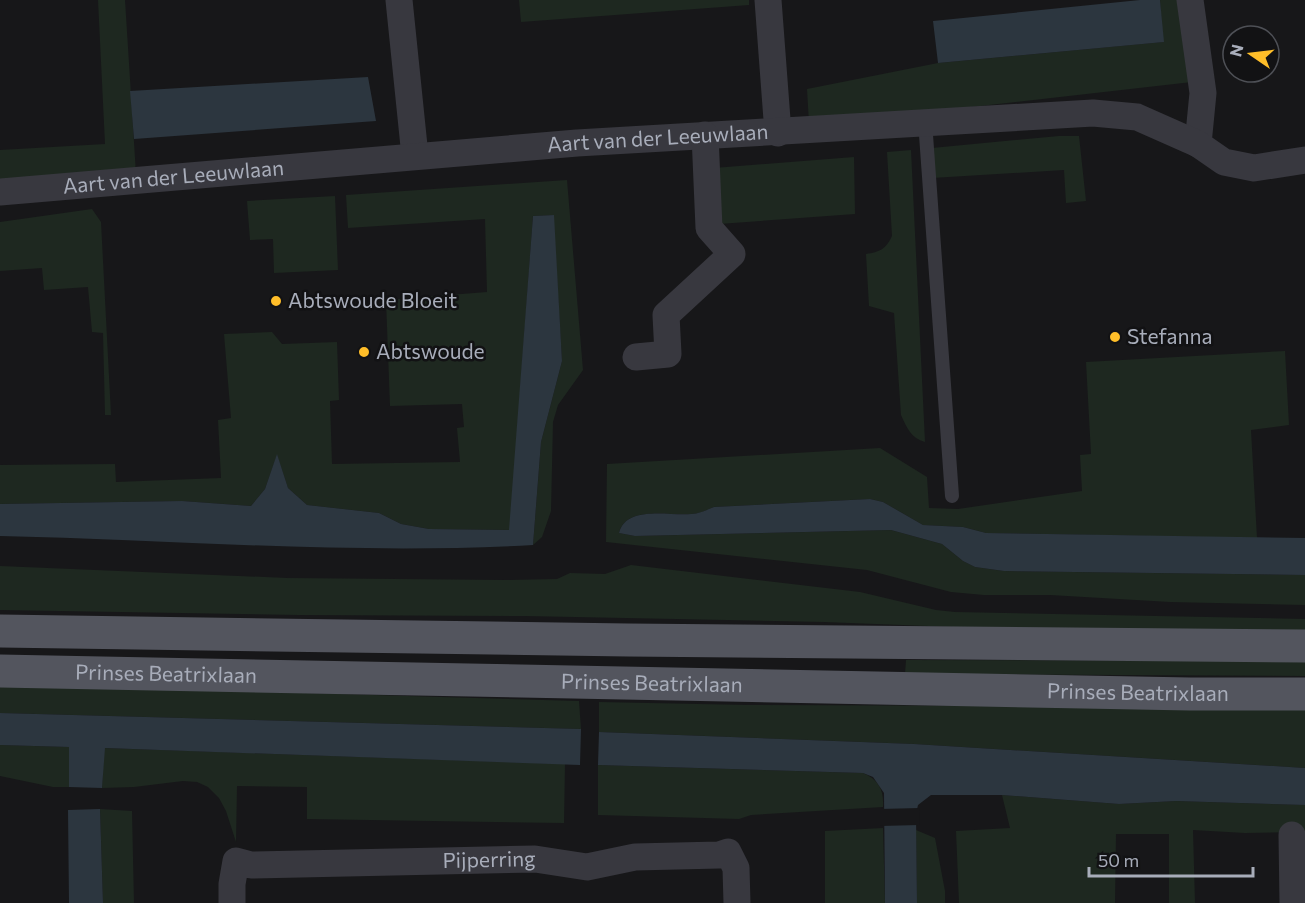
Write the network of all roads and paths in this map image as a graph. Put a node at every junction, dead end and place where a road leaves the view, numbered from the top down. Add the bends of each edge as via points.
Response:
1 (399, 0) edge
2 (768, 0) edge
3 (1190, 0) edge
4 (925, 121) junction
5 (778, 133) junction
6 (705, 135) junction
7 (1198, 144) junction
8 (415, 156) junction
9 (1305, 160) edge
10 (0, 192) edge
11 (636, 357) dead end
12 (952, 496) dead end
13 (0, 631) edge
14 (1305, 646) edge
15 (0, 671) edge
16 (1305, 694) edge
17 (1292, 835) dead end
18 (232, 903) edge
19 (737, 903) edge
20 (1293, 903) edge

1 - 8 street
2 - 5 street
3 - 7 street via 1203,93
4 - 5 street, Aart van der Leeuwlaan
4 - 7 street, Aart van der Leeuwlaan via 1093,113 1137,117
4 - 12 lane
5 - 6 street, Aart van der Leeuwlaan
6 - 8 street, Aart van der Leeuwlaan
6 - 11 street via 709,228 732,254 666,315 668,354
7 - 9 street, Aart van der Leeuwlaan via 1224,162 1254,168
8 - 10 street, Aart van der Leeuwlaan
13 - 14 main road, Prinses Beatrixlaan
15 - 16 main road, Prinses Beatrixlaan
17 - 20 street
18 - 19 street, Pijperring via 236,861 251,866 535,859 587,867 634,857 728,852 736,868

